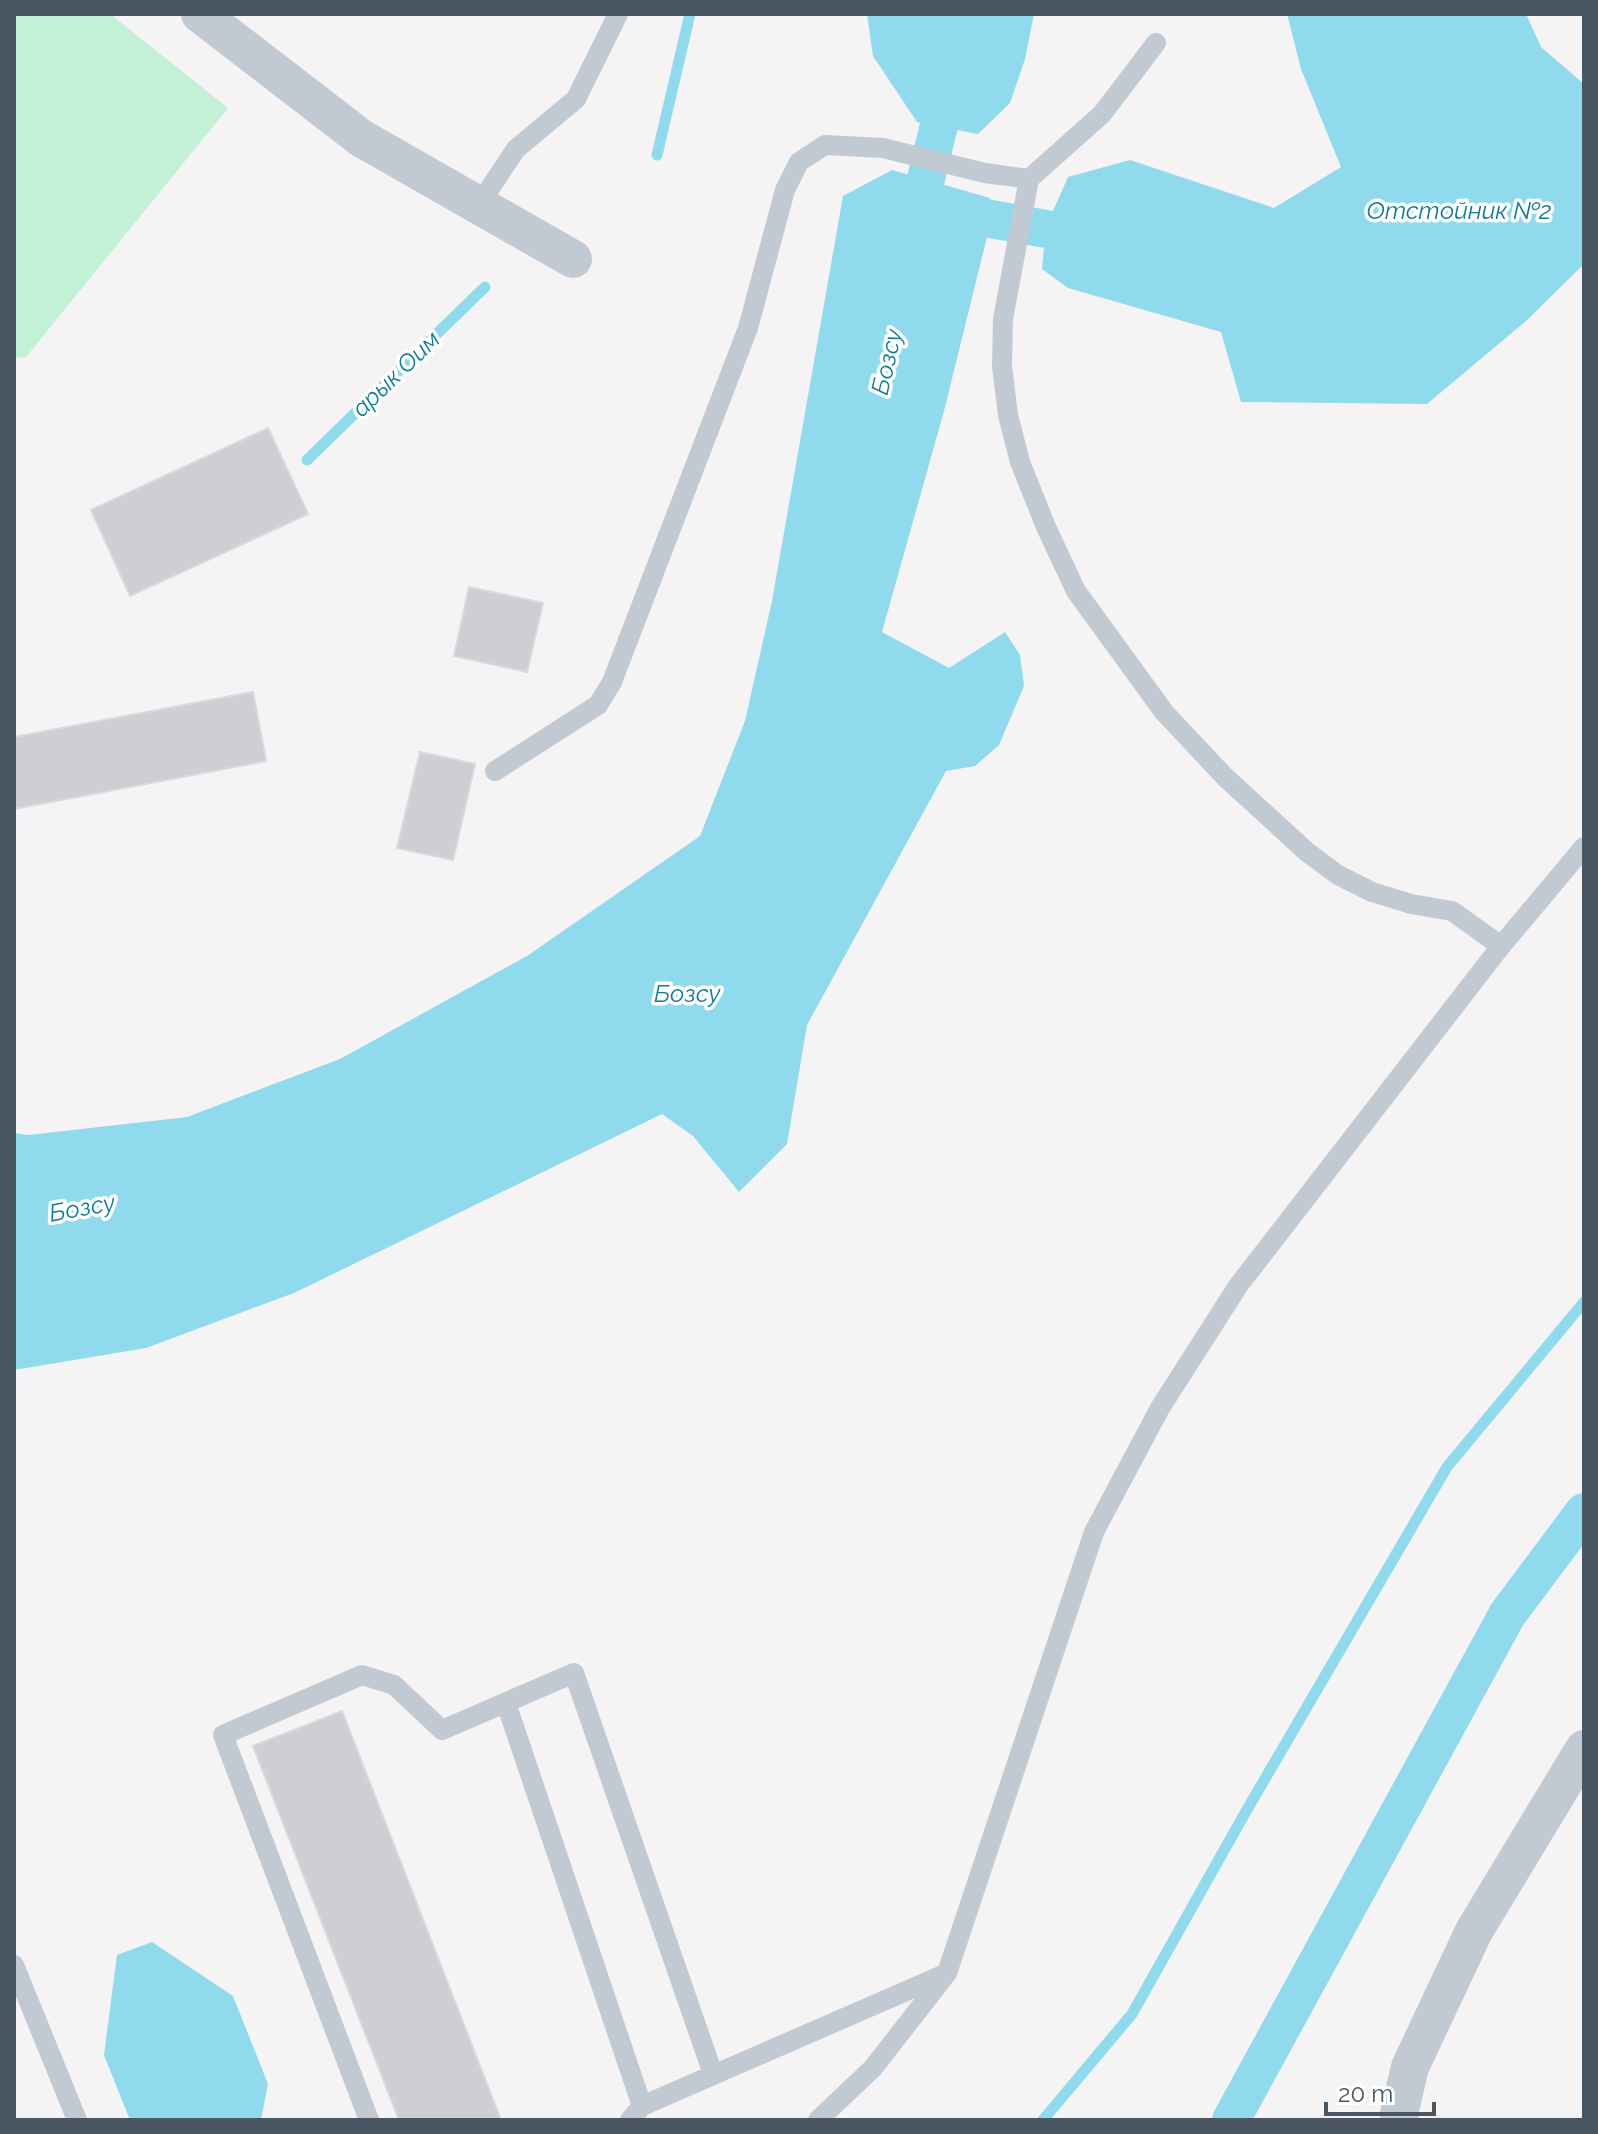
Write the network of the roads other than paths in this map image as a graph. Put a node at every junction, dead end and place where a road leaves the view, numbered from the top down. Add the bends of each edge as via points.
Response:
1 (200, 14) edge
2 (618, 14) edge
3 (1156, 43) dead end
4 (1029, 179) junction
5 (478, 206) junction
6 (573, 259) dead end
7 (495, 771) dead end
8 (1584, 847) edge
9 (1501, 946) junction
10 (506, 1703) junction
11 (1584, 1749) edge
12 (14, 1965) edge
13 (947, 1973) junction
14 (713, 2074) junction
15 (636, 2113) edge
16 (77, 2120) edge
17 (369, 2120) edge
18 (818, 2120) edge
19 (1400, 2120) edge

1 - 5 street via 361,138
2 - 5 lane via 576,99 516,149
3 - 4 lane via 1102,114
4 - 7 lane via 883,148 825,145 799,162 785,190 748,328 612,682 598,705
4 - 9 lane via 1003,319 1002,366 1020,462 1076,591 1155,700 1265,816 1338,875 1372,892 1452,911
5 - 6 street
8 - 9 lane
9 - 13 lane via 1238,1286 1125,1471 1094,1532
10 - 14 lane via 574,1673
10 - 15 lane
10 - 17 lane via 442,1730 394,1685 362,1675 223,1735
11 - 19 street via 1474,1931 1410,2067
12 - 16 lane
13 - 14 lane
13 - 18 lane via 873,2068
14 - 15 lane

